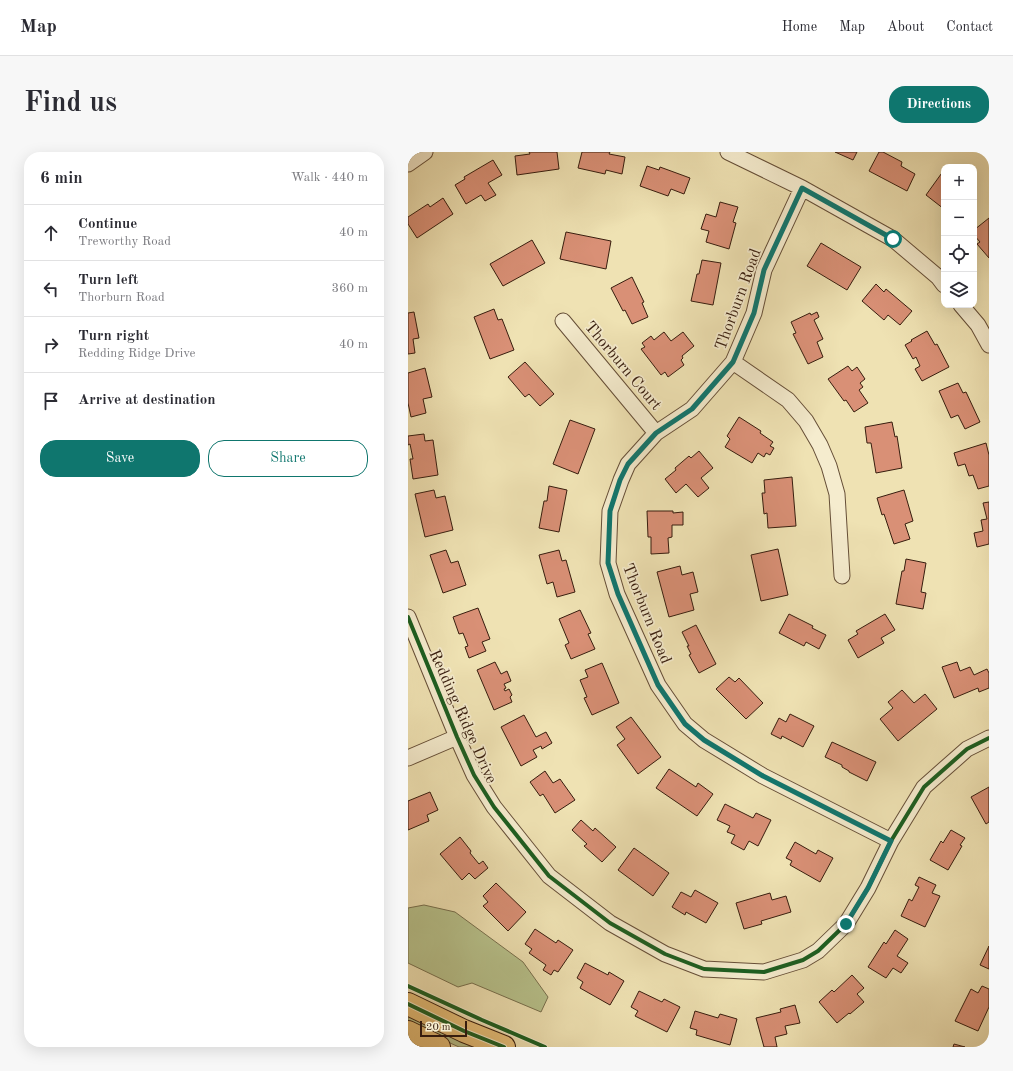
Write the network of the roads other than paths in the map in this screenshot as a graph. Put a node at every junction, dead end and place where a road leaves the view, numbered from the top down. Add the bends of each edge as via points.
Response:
1 (425, 152) edge
2 (728, 152) edge
3 (408, 164) edge
4 (802, 188) junction
5 (941, 281) edge
6 (964, 308) edge
7 (563, 321) dead end
8 (989, 345) edge
9 (733, 362) junction
10 (656, 433) junction
11 (842, 576) dead end
12 (408, 617) edge
13 (457, 737) junction
14 (989, 738) edge
15 (408, 758) edge
16 (891, 841) junction
17 (408, 1004) edge
18 (408, 1032) edge
19 (439, 1047) edge
20 (504, 1047) edge

1 - 3 street
2 - 4 street
4 - 5 street via 893,239
4 - 9 street, Thorburn Road via 764,270 754,313
6 - 8 street via 978,324
7 - 10 street, Thorburn Court
9 - 10 street, Thorburn Road via 692,409
9 - 11 street via 788,400 806,421 820,445 837,494
10 - 16 street, Thorburn Road via 628,464 620,480 610,511 608,563 618,594 658,685 685,724 704,740 763,776
12 - 13 street, Redding Ridge Drive
13 - 15 street
13 - 16 street, Redding Ridge Drive via 474,775 494,807 549,876 610,923 665,954 704,969 764,972 803,960 818,951 846,924 868,888
14 - 16 street, Redding Ridge Drive via 967,749 924,787
17 - 20 main road
18 - 19 main road

